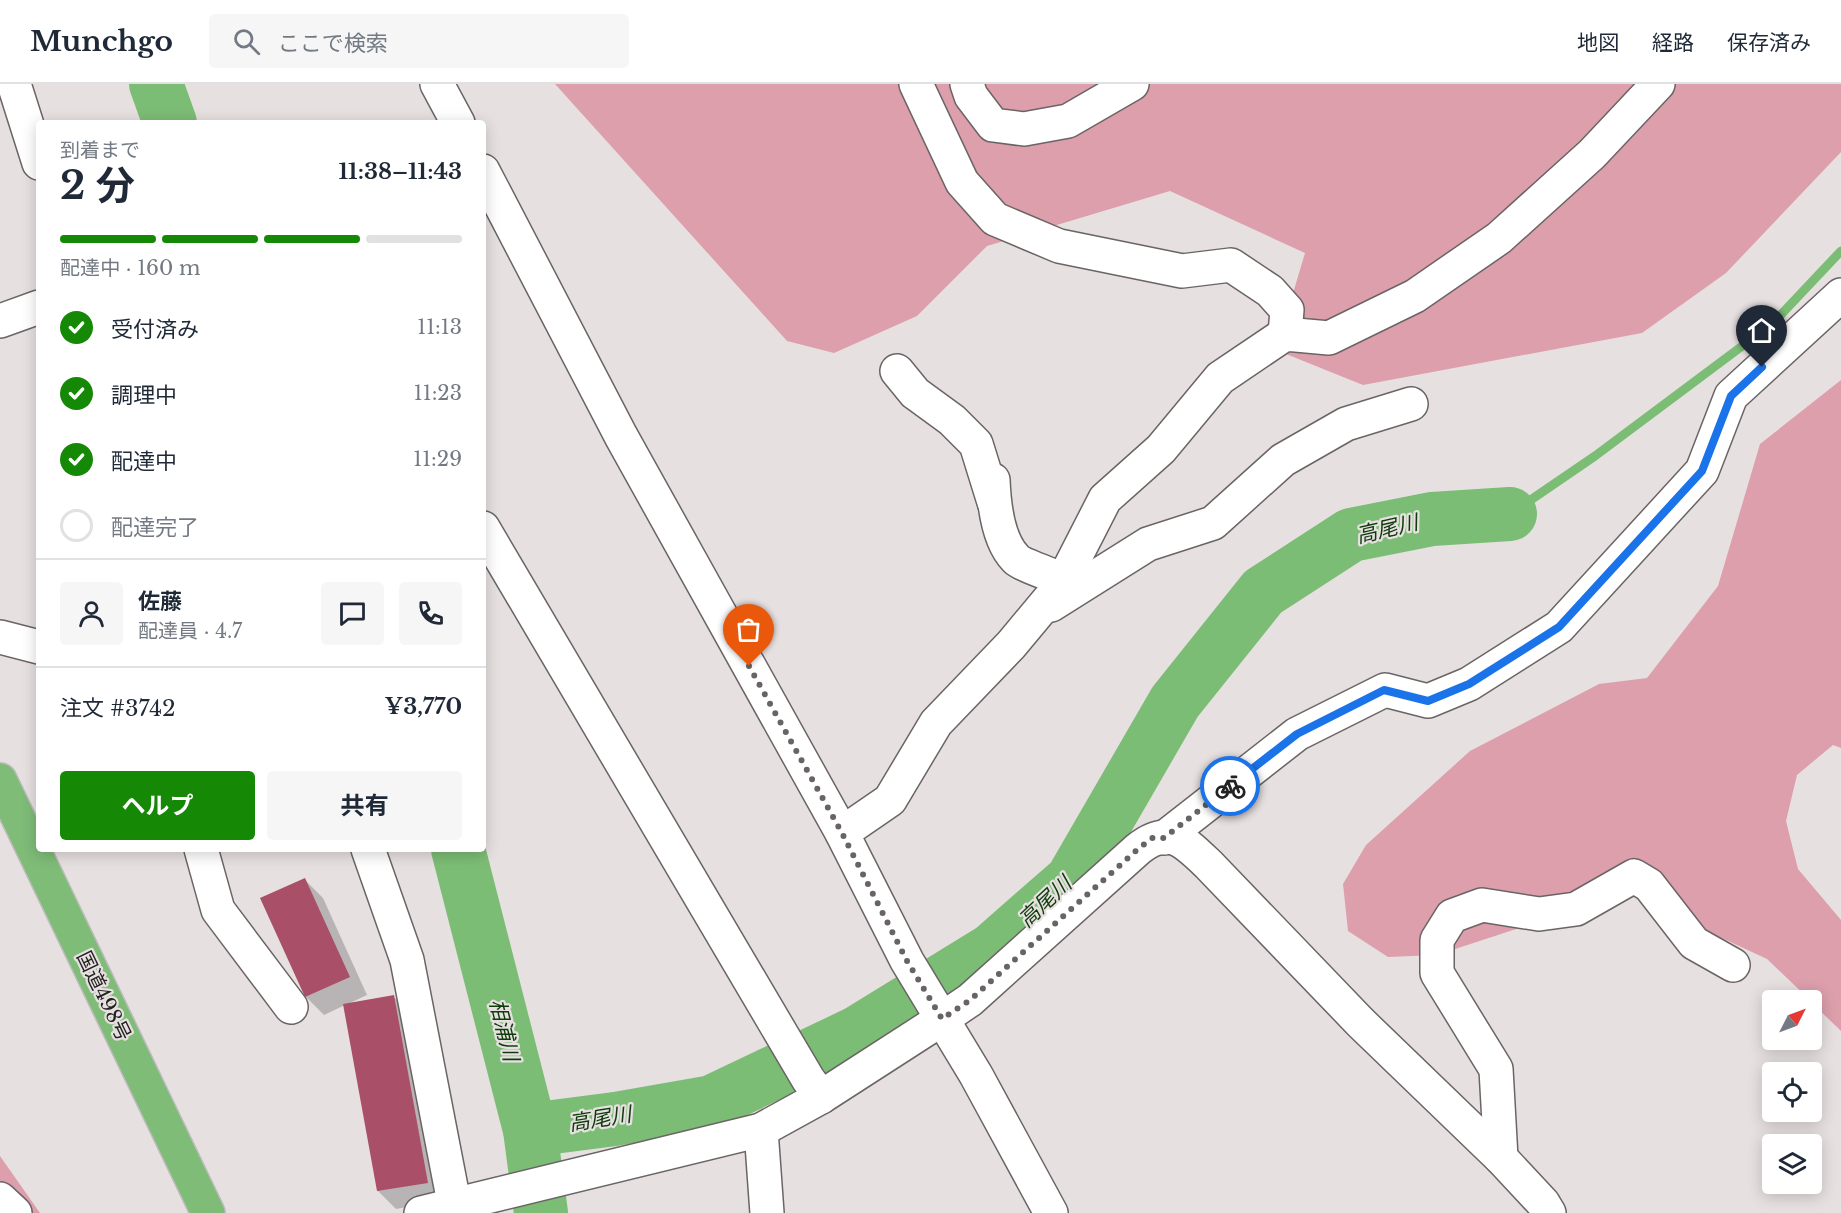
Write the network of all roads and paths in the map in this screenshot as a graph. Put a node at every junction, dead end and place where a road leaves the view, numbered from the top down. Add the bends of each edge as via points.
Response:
1 (14, 84) edge
2 (437, 84) edge
3 (916, 84) edge
4 (967, 84) edge
5 (1132, 84) edge
6 (1658, 84) edge
7 (456, 120) edge
8 (36, 154) edge
9 (486, 177) edge
10 (1841, 295) edge
11 (36, 308) edge
12 (0, 320) edge
13 (1285, 334) junction
14 (897, 371) dead end
15 (1411, 404) dead end
16 (992, 449) dead end
17 (994, 502) junction
18 (486, 533) edge
19 (1063, 580) junction
20 (1036, 614) junction
21 (0, 637) edge
22 (36, 646) edge
23 (0, 780) edge
24 (842, 833) junction
25 (1164, 838) junction
26 (202, 852) edge
27 (369, 852) edge
28 (1733, 965) dead end
29 (291, 1007) dead end
30 (935, 1008) junction
31 (814, 1088) junction
32 (761, 1130) junction
33 (1502, 1158) junction
34 (0, 1199) edge
35 (463, 1206) edge
36 (15, 1213) edge
37 (208, 1213) edge
38 (421, 1213) edge
39 (766, 1213) edge
40 (1051, 1213) edge
41 (1549, 1213) edge

1 - 8 street
2 - 7 street
3 - 13 street via 962,182 995,219 1059,246 1182,272 1231,265 1270,291 1287,310
4 - 5 street via 971,96 993,125 1024,129 1068,121
6 - 13 street via 1592,154 1499,238 1415,296 1329,338
9 - 24 street via 621,436
10 - 25 street via 1731,396 1702,471 1559,627 1469,684 1428,701 1384,690 1297,734
11 - 12 street
13 - 19 street via 1220,378 1161,448 1105,499
14 - 17 street via 915,393 952,420 976,444
15 - 20 street via 1346,424 1283,460 1212,524 1148,544
16 - 17 street
17 - 19 street via 1002,537 1017,560
18 - 31 street
19 - 20 street
20 - 24 street via 936,723 890,800
21 - 22 street
23 - 37 highway, 国道498号
24 - 30 street
25 - 30 street via 1152,838 1138,849 970,1000
25 - 33 street via 1187,844 1202,858 1360,1022
26 - 29 street via 218,910
27 - 35 street via 407,960
28 - 33 street via 1694,943 1649,885 1634,876 1576,909 1539,914 1482,905 1452,916 1437,940 1437,973 1496,1069
30 - 31 street
30 - 40 street
31 - 32 street
32 - 35 street
32 - 39 street
33 - 41 street
34 - 36 street
35 - 38 street

